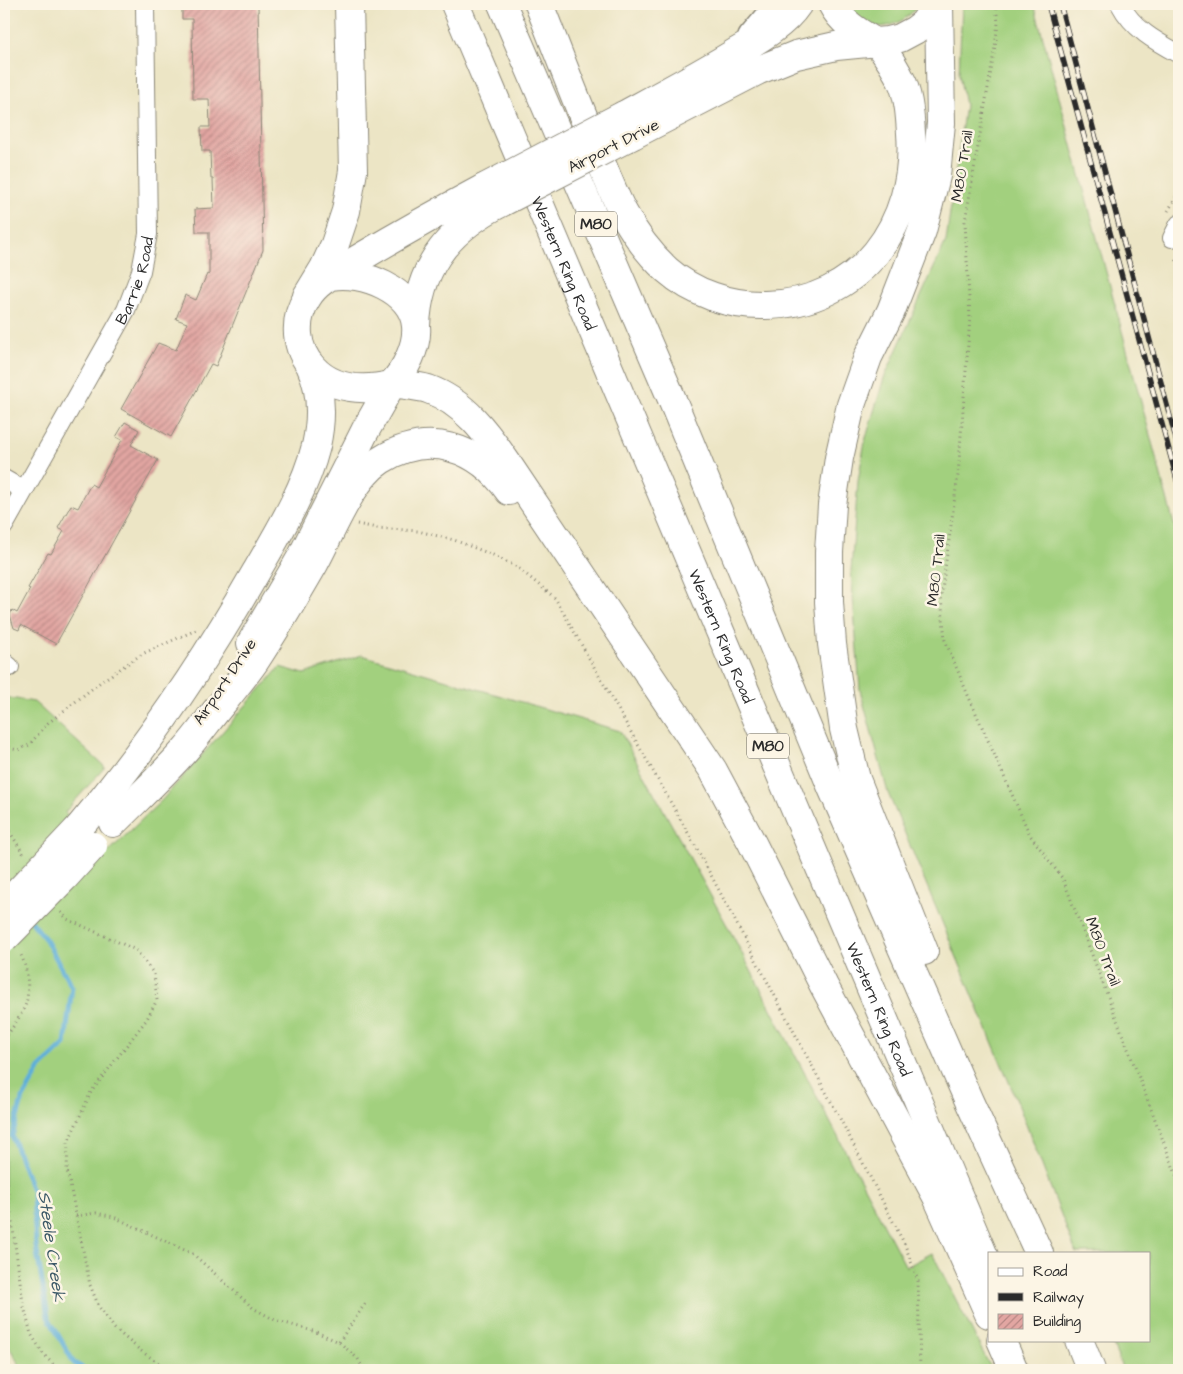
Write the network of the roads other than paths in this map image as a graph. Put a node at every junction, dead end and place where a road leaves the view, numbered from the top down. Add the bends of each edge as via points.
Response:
1 (145, 4) edge
2 (349, 4) edge
3 (455, 4) edge
4 (502, 4) edge
5 (539, 4) edge
6 (779, 4) edge
7 (798, 4) edge
8 (832, 4) edge
9 (938, 4) edge
10 (1120, 4) edge
11 (876, 42) junction
12 (738, 52) junction
13 (1179, 54) edge
14 (629, 125) junction
15 (489, 198) junction
16 (331, 276) junction
17 (307, 296) junction
18 (416, 326) junction
19 (310, 365) junction
20 (392, 384) junction
21 (4, 479) edge
22 (23, 490) junction
23 (4, 526) edge
24 (616, 628) junction
25 (113, 823) junction
26 (85, 837) junction
27 (4, 907) edge
28 (11, 944) edge
29 (1039, 1252) edge
30 (1049, 1252) edge
31 (988, 1266) edge
32 (988, 1312) edge
33 (1002, 1342) edge
34 (1020, 1342) edge
35 (1080, 1342) edge
36 (1014, 1370) edge
37 (1032, 1370) edge
38 (1091, 1370) edge

1 - 22 street, Barrie Road via 148,234 141,271 126,310
2 - 17 main road via 354,148 352,178 335,244
3 - 31 main road, Western Ring Road / M80
4 - 29 main road, M80 via 671,397 832,788
5 - 11 main road via 615,198 633,231 666,269 684,283 713,297 747,305 797,302 839,284 870,259 898,219 911,177 909,107 894,66
6 - 12 main road
7 - 12 main road, Airport Drive via 776,26
8 - 11 main road via 848,24
9 - 11 main road, Airport Drive via 915,30 896,40
9 - 30 main road via 941,123 936,176 922,231 851,405 838,458 829,552 832,644 844,729 856,779 912,922 1032,1203
10 - 13 street via 1140,30
11 - 14 main road, Airport Drive via 818,49 779,61
12 - 14 main road, Airport Drive
14 - 15 main road, Airport Drive, bridge
15 - 16 main road, Airport Drive via 418,223
15 - 18 main road, Airport Drive via 435,258 418,302
16 - 17 main road
16 - 18 main road via 356,275 386,285 410,308
17 - 19 main road via 298,321 298,335 300,348
18 - 20 main road via 408,360
19 - 20 main road via 335,384 367,389
19 - 26 main road, Airport Drive via 317,382 320,408 316,443 301,487 222,628
20 - 24 main road via 426,388 440,394 481,426
20 - 25 main road, Airport Drive via 302,556 256,634 181,742
21 - 22 street
22 - 23 street, Barrie Road
24 - 25 main road via 500,478 482,462 466,452 438,445 406,448 380,461 365,475 254,663 184,751
24 - 32 main road via 713,770 937,1197
25 - 26 main road, Airport Drive
26 - 27 main road, Airport Drive, bridge
26 - 28 main road, Airport Drive, bridge via 64,878
33 - 36 main road
34 - 37 main road
35 - 38 main road

